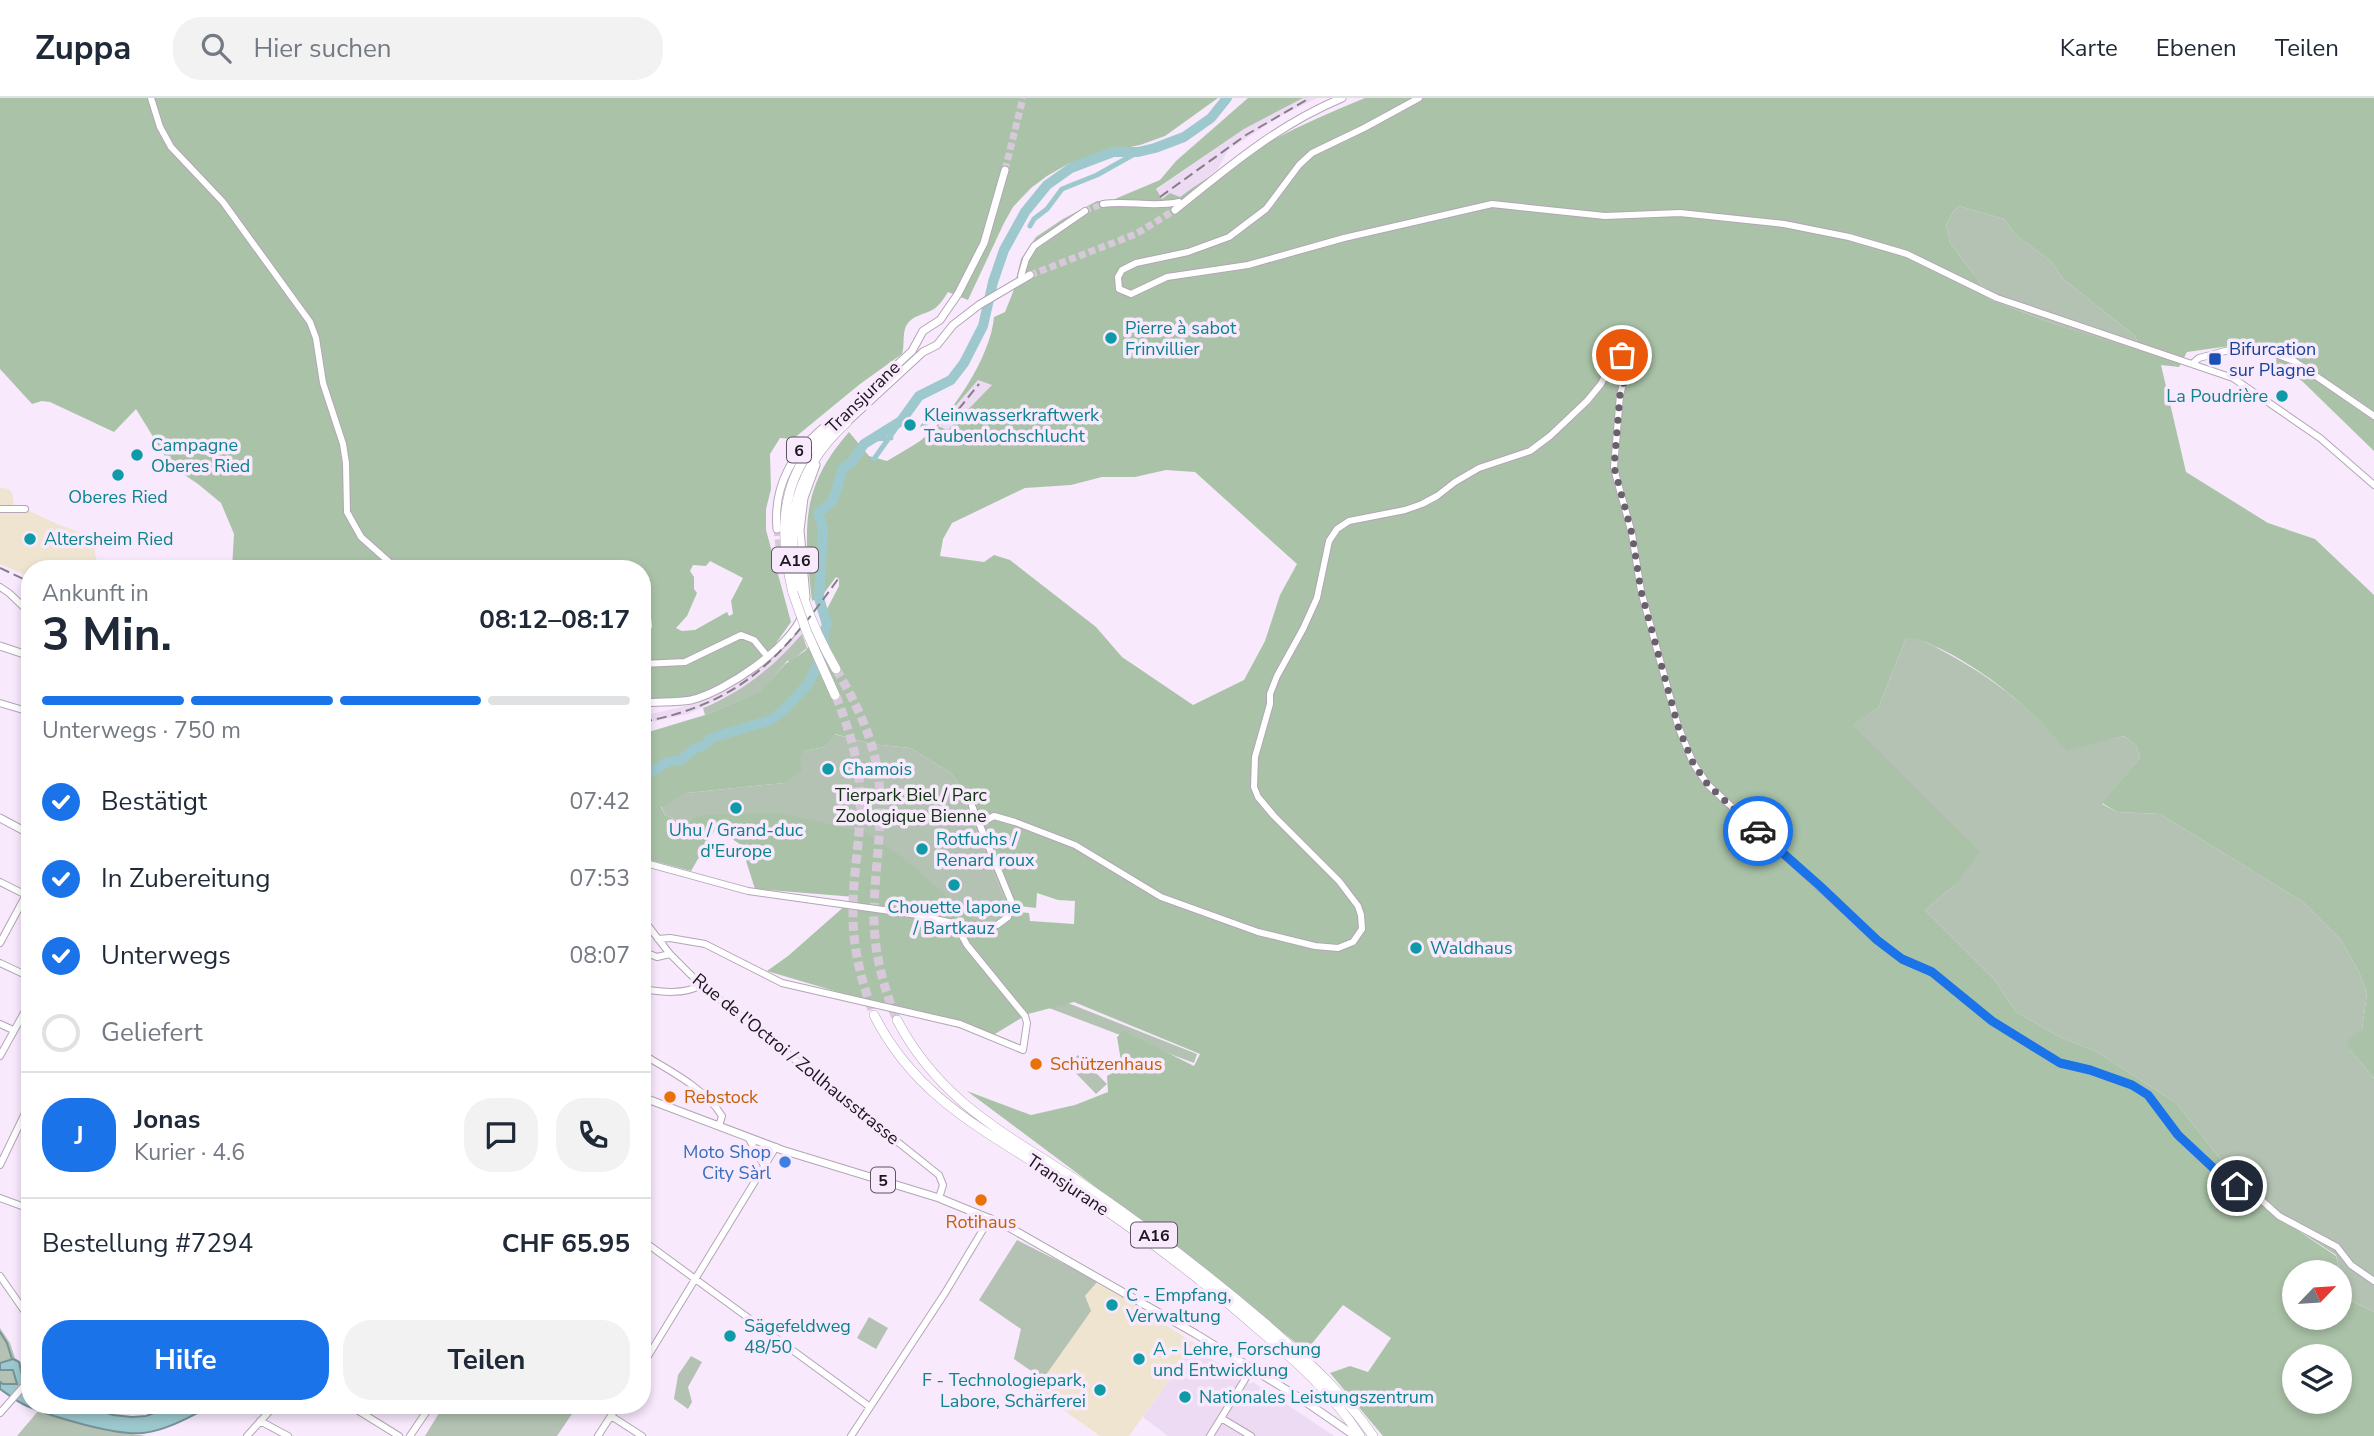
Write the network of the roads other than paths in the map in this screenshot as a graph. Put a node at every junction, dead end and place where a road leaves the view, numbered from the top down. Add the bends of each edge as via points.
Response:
1 (151, 98) edge
2 (1342, 98) edge
3 (1419, 98) edge
4 (1005, 170) tunnel mouth
5 (1180, 202) dead end
6 (1103, 204) tunnel mouth
7 (1175, 210) tunnel mouth
8 (1085, 211) tunnel mouth
9 (1030, 275) tunnel mouth
10 (1019, 279) junction
11 (928, 327) junction
12 (920, 337) junction
13 (941, 340) junction
14 (930, 347) junction
15 (2192, 365) junction
16 (864, 396) junction
17 (2374, 416) edge
18 (848, 422) junction
19 (2374, 485) edge
20 (0, 509) edge
21 (25, 509) dead end
22 (777, 529) tunnel mouth
23 (387, 560) edge
24 (0, 587) edge
25 (21, 604) edge
26 (796, 618) dead end
27 (785, 639) junction
28 (0, 646) edge
29 (21, 653) edge
30 (767, 656) junction
31 (651, 664) edge
32 (836, 668) tunnel mouth
33 (835, 695) tunnel mouth
34 (0, 703) edge
35 (651, 703) edge
36 (21, 709) edge
37 (972, 806) dead end
38 (2, 819) edge
39 (979, 824) junction
40 (0, 828) edge
41 (21, 828) edge
42 (651, 864) edge
43 (0, 882) edge
44 (21, 892) edge
45 (21, 908) edge
46 (962, 925) junction
47 (651, 929) edge
48 (659, 939) junction
49 (0, 943) edge
50 (670, 954) junction
51 (651, 955) edge
52 (0, 963) edge
53 (21, 973) edge
54 (701, 985) junction
55 (651, 990) edge
56 (874, 1015) tunnel mouth
57 (21, 1017) edge
58 (897, 1020) tunnel mouth
59 (0, 1024) edge
60 (13, 1030) junction
61 (0, 1056) edge
62 (651, 1060) edge
63 (651, 1101) edge
64 (21, 1122) edge
65 (719, 1126) junction
66 (748, 1137) junction
67 (776, 1147) junction
68 (0, 1166) edge
69 (765, 1167) junction
70 (0, 1198) edge
71 (939, 1198) junction
72 (21, 1206) edge
73 (990, 1218) junction
74 (651, 1246) edge
75 (0, 1276) edge
76 (696, 1279) junction
77 (2374, 1281) edge
78 (21, 1306) edge
79 (651, 1352) edge
80 (1252, 1368) junction
81 (21, 1389) edge
82 (870, 1407) junction
83 (0, 1413) edge
84 (267, 1414) edge
85 (364, 1414) edge
86 (425, 1414) edge
87 (611, 1416) joint
88 (1221, 1418) junction
89 (260, 1421) junction
90 (247, 1436) edge
91 (288, 1436) edge
92 (399, 1436) edge
93 (410, 1436) edge
94 (598, 1436) edge
95 (642, 1436) edge
96 (851, 1436) edge
97 (1210, 1436) edge
98 (1251, 1436) edge
99 (1358, 1436) edge
100 (1373, 1436) edge

1 - 23 street via 171,148 223,202 310,323 343,444 347,512 361,537
2 - 7 main road via 1261,141
3 - 15 street via 1312,153 1266,209 1238,231 1202,248 1128,267 1118,277 1119,289 1131,294 1175,275 1248,265 1492,204 1605,216 1679,213 1784,224 1888,248 1997,298
4 - 11 main road, 6 via 984,243 958,294 940,320
5 - 6 street
8 - 10 street via 1034,246
9 - 10 main road, 6
10 - 13 main road, 6 via 960,319
11 - 12 main road, 6
11 - 13 main road via 938,330
12 - 14 main road
12 - 16 main road, Transjurane / 6 via 909,354
13 - 14 main road, 6
14 - 18 main road, Transjurane / 6
15 - 17 street via 2199,358 2233,349 2265,350 2294,361
15 - 19 street via 2246,385 2320,438
16 - 22 main road, 6 via 794,457 779,489
16 - 33 highway, Transjurane / A16, bridge via 819,439 801,466 789,492 784,522 793,593
18 - 27 main road, 6, bridge via 818,462 804,498 800,544 806,597 797,627
18 - 32 highway, Transjurane / A16 via 822,446 810,466 797,497 792,526 803,595
20 - 21 street
24 - 25 street
26 - 27 main road, 6
27 - 30 main road, 6
28 - 29 main road
30 - 31 street via 754,640 741,635 685,662
30 - 35 main road, 6 via 712,693 678,702
34 - 36 street
37 - 39 street
38 - 40 street
38 - 41 main road
39 - 46 street via 1011,906 1008,917 997,925
39 - 77 street via 994,816 1032,828 1075,845 1161,897 1258,932 1315,946 1338,948 1353,942 1362,929 1358,906 1274,816 1254,787 1255,757 1270,694 1317,598 1329,541 1349,521 1422,504 1479,468 1530,451 1587,401 1617,358 1628,355 1633,368 1620,395 1614,467 1641,591 1678,726 1708,785 1902,959 1932,972 1992,1021 2060,1063 2132,1085 2148,1095 2178,1135 2224,1178 2248,1188 2279,1216 2337,1247 2351,1265
42 - 46 street via 748,891
43 - 44 street
45 - 49 street
46 - 48 street via 967,945 1025,1016 1023,1050 960,1024 782,983 705,944
47 - 48 street, Rue de l'Octroi / Zollhausstrasse
48 - 50 street, Rue de l'Octroi / Zollhausstrasse
50 - 51 street
50 - 54 street, Rue de l'Octroi / Zollhausstrasse
52 - 53 street
54 - 55 street via 671,992
54 - 71 street, Rue de l'Octroi / Zollhausstrasse via 939,1175 943,1185
56 - 99 highway, Transjurane / A16 via 895,1051 946,1105 1110,1213 1219,1295 1312,1377
57 - 60 street
58 - 100 highway, Transjurane / A16 via 939,1082 970,1110 1132,1219 1252,1312 1325,1378
59 - 60 street
60 - 61 street
62 - 65 street via 717,1108 722,1116
63 - 65 main road, 5
64 - 68 street
65 - 66 main road, 5
66 - 67 main road, 5
66 - 69 street
67 - 69 street
67 - 71 main road, 5
69 - 76 street
70 - 72 street
71 - 73 main road, 5
73 - 80 main road, 5
73 - 82 street
74 - 76 street
75 - 78 street
76 - 79 street
76 - 82 street
80 - 88 street
80 - 99 main road, 5
81 - 83 street
82 - 96 street
84 - 89 street
85 - 92 street
86 - 93 street
87 - 94 street
87 - 95 street
88 - 97 street
88 - 98 street
89 - 90 street
89 - 91 street

